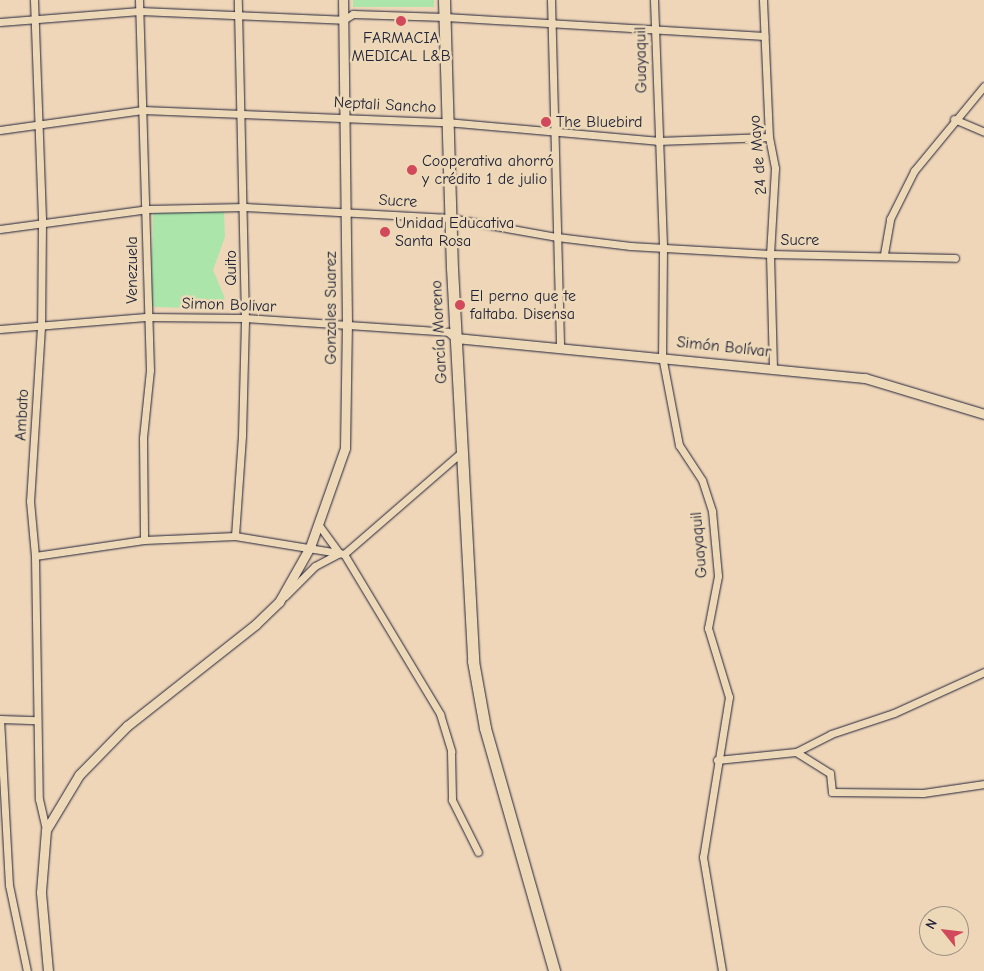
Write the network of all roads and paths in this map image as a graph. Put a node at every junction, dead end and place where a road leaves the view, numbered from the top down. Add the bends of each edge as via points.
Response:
1 (34, 0) edge
2 (139, 0) edge
3 (238, 0) edge
4 (343, 0) edge
5 (444, 0) edge
6 (551, 0) edge
7 (654, 0) edge
8 (763, 0) edge
9 (140, 11) junction
10 (240, 16) junction
11 (445, 16) junction
12 (36, 18) junction
13 (343, 20) junction
14 (0, 22) edge
15 (552, 25) junction
16 (654, 31) junction
17 (764, 36) junction
18 (984, 86) edge
19 (142, 110) junction
20 (242, 112) junction
21 (344, 116) junction
22 (954, 119) junction
23 (446, 122) junction
24 (39, 123) junction
25 (0, 130) edge
26 (555, 130) junction
27 (984, 132) edge
28 (769, 137) junction
29 (657, 141) junction
30 (245, 207) junction
31 (146, 209) junction
32 (346, 212) junction
33 (450, 218) junction
34 (42, 222) junction
35 (0, 229) edge
36 (557, 237) junction
37 (663, 247) junction
38 (770, 254) junction
39 (884, 254) junction
40 (955, 258) dead end
41 (146, 317) junction
42 (245, 318) junction
43 (347, 323) junction
44 (41, 327) junction
45 (0, 329) edge
46 (455, 338) junction
47 (560, 347) junction
48 (662, 356) junction
49 (773, 367) junction
50 (984, 414) edge
51 (463, 451) junction
52 (318, 524) junction
53 (235, 536) junction
54 (144, 540) junction
55 (310, 547) junction
56 (342, 554) junction
57 (35, 556) junction
58 (279, 602) junction
59 (984, 672) edge
60 (0, 719) edge
61 (37, 720) junction
62 (796, 752) junction
63 (717, 760) junction
64 (984, 784) edge
65 (46, 830) junction
66 (478, 852) dead end
67 (0, 884) edge
68 (9, 885) junction
69 (27, 971) edge
70 (48, 971) edge
71 (554, 971) edge
72 (722, 971) edge

1 - 12 street, Ambato
2 - 9 street, Venezuela
3 - 10 street, Quito
4 - 13 street, Gonzales Suarez
5 - 11 highway, García Moreno
6 - 15 street
7 - 16 street, Guayaquil
8 - 17 street, 24 de Mayo
9 - 10 street
9 - 12 street
9 - 19 street, Venezuela
10 - 13 street
10 - 20 street, Quito
11 - 13 street via 353,14
11 - 15 street
11 - 23 highway, García Moreno
12 - 14 street
12 - 24 street, Ambato
13 - 21 street, Gonzales Suarez
15 - 16 street
15 - 26 street
16 - 17 street
16 - 29 street, Guayaquil
17 - 28 street, 24 de Mayo
18 - 22 street
19 - 20 street, Neptali Sancho
19 - 24 street, Neptali Sancho
19 - 31 street, Venezuela
20 - 21 street, Neptali Sancho
20 - 30 street, Quito
21 - 23 street, Neptali Sancho
21 - 32 street, Gonzales Suarez
22 - 27 street
22 - 39 street via 901,194 890,219
23 - 26 street, Neptali Sancho
23 - 33 highway, García Moreno
24 - 25 street, Neptali Sancho
24 - 34 street, Ambato
26 - 29 street, Neptali Sancho
26 - 36 street
28 - 29 street, Neptali Sancho
28 - 38 street, 24 de Mayo via 776,199
29 - 37 street, Guayaquil
30 - 31 street, Sucre
30 - 32 street, Sucre
30 - 42 street, Quito
31 - 34 street, Sucre
31 - 41 street, Venezuela
32 - 33 street, Sucre
32 - 43 street, Gonzales Suarez
33 - 36 street, Sucre
33 - 46 highway, García Moreno
34 - 35 street, Sucre
34 - 44 street, Ambato
36 - 37 street, Sucre
36 - 47 street
37 - 38 street, Sucre
37 - 48 street, Guayaquil
38 - 39 street, Sucre
38 - 49 street, 24 de Mayo
39 - 40 street, Sucre
41 - 42 street, Simon Bolivar
41 - 44 street, Simon Bolivar
41 - 54 street, Venezuela via 150,370 143,438
42 - 43 street, Simon Bolivar
42 - 53 street, Quito
43 - 46 street, Simon Bolivar via 448,332
43 - 52 street, Gonzales Suarez via 345,448
44 - 45 street, Simon Bolivar
44 - 57 street, Ambato via 30,501
46 - 47 street, Simón Bolívar
46 - 51 highway, García Moreno
47 - 48 street, Simón Bolívar
48 - 49 street, Simón Bolívar
48 - 63 street, Guayaquil via 678,445 702,480 712,510 718,576 708,628 729,696
49 - 50 street, Simón Bolívar via 865,378
51 - 56 street
51 - 71 highway, García Moreno via 473,661 485,728
52 - 55 street, Gonzales Suarez
52 - 56 street
53 - 54 street
53 - 55 street
54 - 57 street
55 - 56 street
55 - 58 street, Gonzales Suarez
56 - 58 street via 316,566
56 - 66 street via 440,714 451,751 452,800
57 - 61 street, Ambato
58 - 65 street, Gonzales Suarez via 256,624 127,726 79,775
59 - 62 street via 894,713 831,734
60 - 61 street
60 - 68 street
61 - 65 street, Ambato via 39,799
62 - 63 street
62 - 64 street via 830,773 832,792 923,793
63 - 72 street, Guayaquil via 703,857
65 - 70 street via 41,892
67 - 68 street
68 - 69 street

